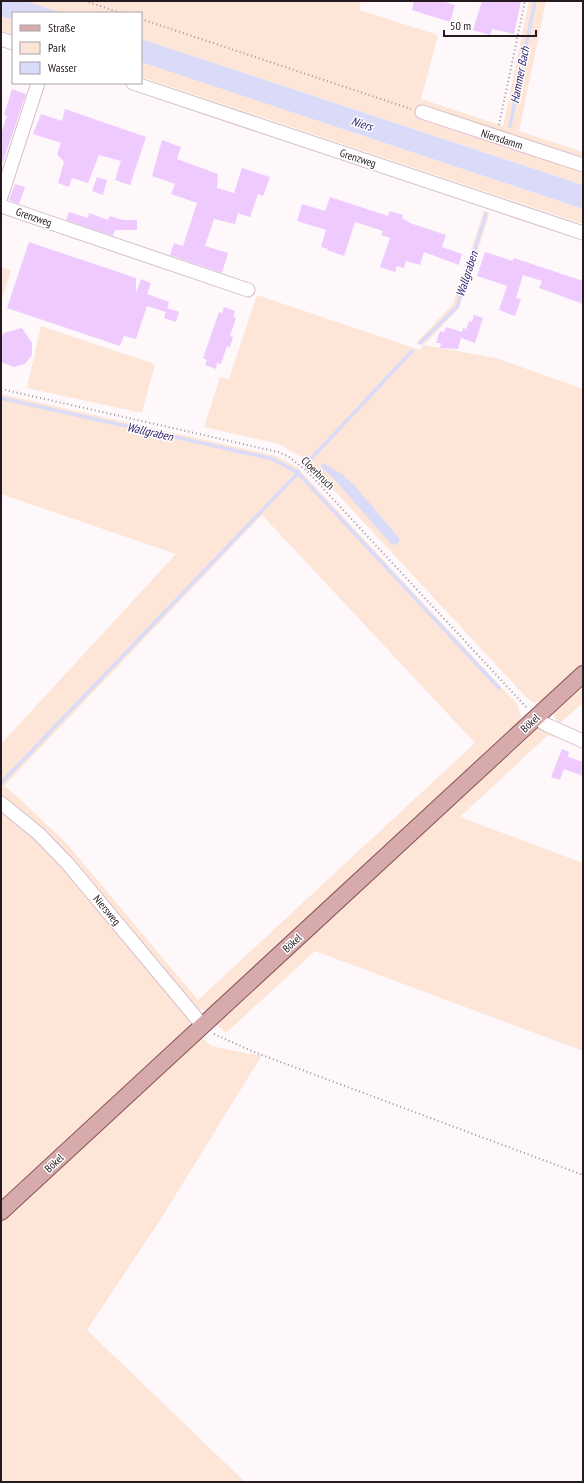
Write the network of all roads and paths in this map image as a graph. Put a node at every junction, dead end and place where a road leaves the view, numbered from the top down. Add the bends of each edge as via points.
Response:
1 (85, 1) edge
2 (525, 1) edge
3 (119, 12) edge
4 (142, 20) edge
5 (1, 39) edge
6 (12, 43) edge
7 (38, 84) edge
8 (136, 84) edge
9 (422, 112) joint
10 (496, 137) junction
11 (583, 165) edge
12 (1, 197) edge
13 (1, 206) edge
14 (583, 233) edge
15 (248, 290) dead end
16 (1, 389) edge
17 (583, 674) edge
18 (536, 718) junction
19 (583, 741) edge
20 (1, 803) edge
21 (203, 1026) junction
22 (583, 1174) edge
23 (1, 1212) edge

1 - 3 path
2 - 10 path
4 - 9 path
5 - 6 street
7 - 12 street
8 - 14 street, Grenzweg
9 - 10 street, Niersdamm
10 - 11 street, Niersdamm
13 - 15 street, Grenzweg
16 - 18 path, Cloerbruch via 278,452 289,457 306,470
17 - 18 main road, Bökel
18 - 19 street
18 - 21 main road, Bökel
20 - 21 street, Niersweg via 34,830 68,864
21 - 22 path via 213,1034 254,1052
21 - 23 main road, Bökel

